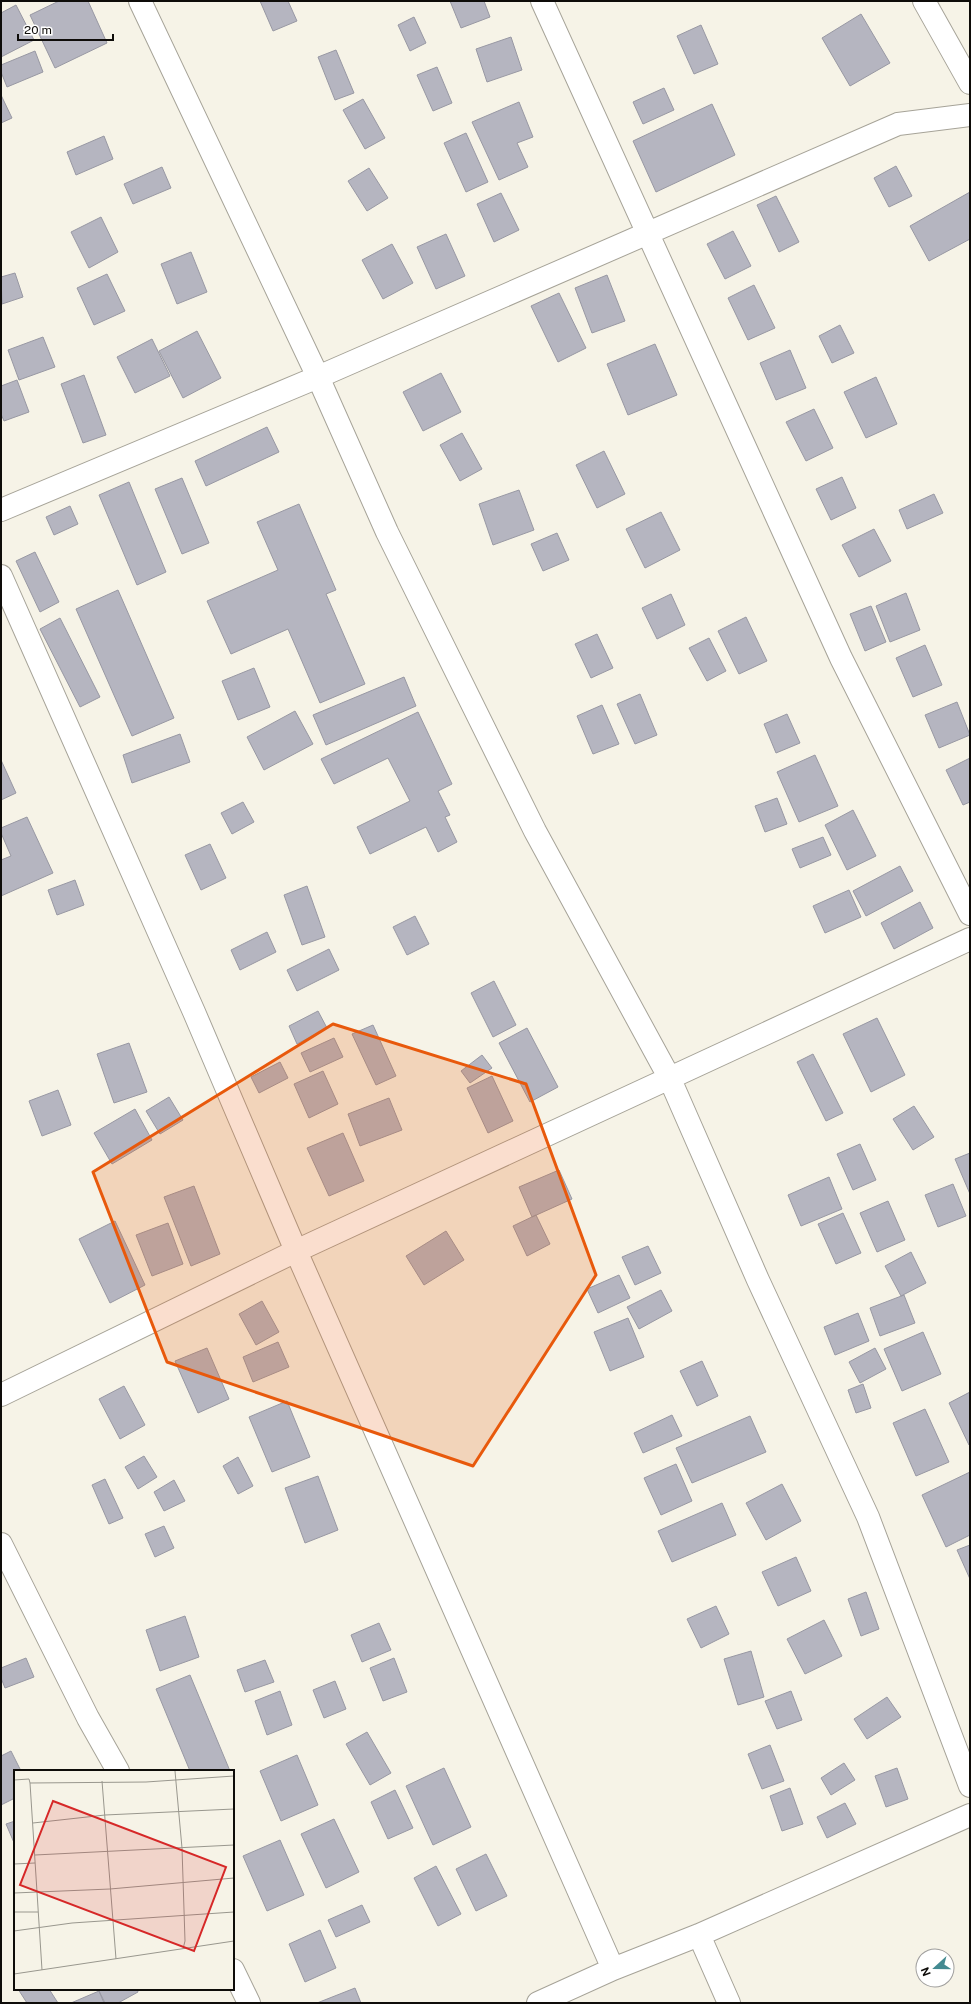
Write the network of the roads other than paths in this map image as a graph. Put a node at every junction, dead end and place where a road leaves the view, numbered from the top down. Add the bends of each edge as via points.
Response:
1 (140, 1) edge
2 (542, 1) edge
3 (924, 1) edge
4 (970, 83) edge
5 (970, 115) edge
6 (648, 232) junction
7 (318, 377) junction
8 (1, 510) edge
9 (1, 576) edge
10 (970, 914) edge
11 (970, 939) edge
12 (669, 1077) junction
13 (296, 1251) junction
14 (1, 1394) edge
15 (1, 1544) edge
16 (117, 1770) edge
17 (970, 1786) edge
18 (970, 1815) edge
19 (699, 1935) junction
20 (613, 1969) junction
21 (234, 1972) edge
22 (249, 2003) edge
23 (538, 2003) edge
24 (729, 2003) edge

1 - 7 street
2 - 6 street
3 - 4 street
5 - 6 street via 898,124
6 - 7 street
6 - 10 street via 841,658
7 - 8 street
7 - 12 street via 387,532 535,831
9 - 13 street via 194,1012
11 - 12 street
12 - 13 street
12 - 17 street via 758,1280 868,1517
13 - 14 street
13 - 20 street
15 - 16 street via 84,1712
18 - 19 street
19 - 20 street
19 - 24 street
20 - 23 street
21 - 22 street

